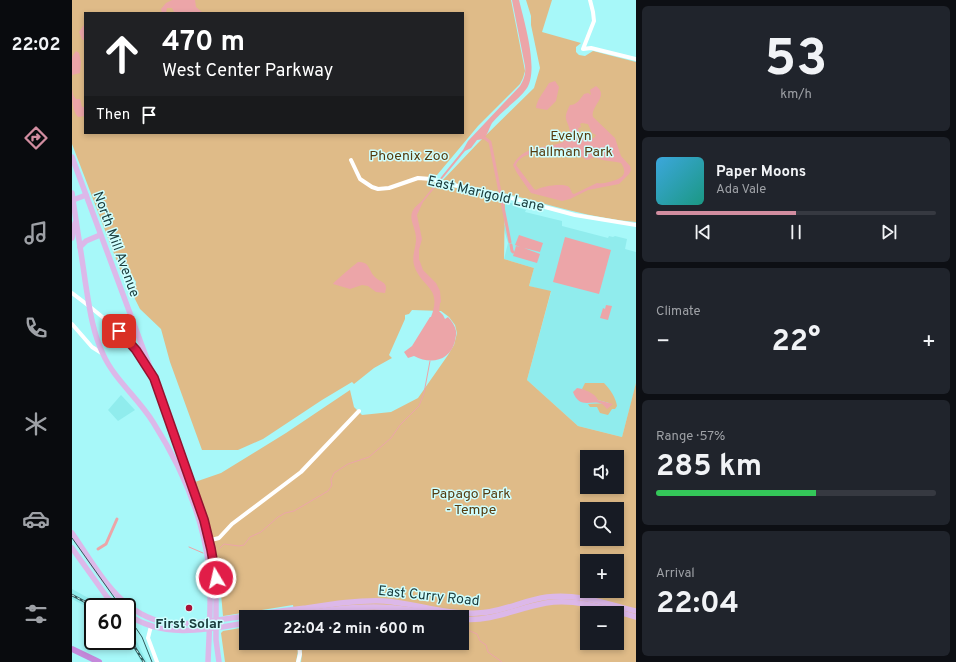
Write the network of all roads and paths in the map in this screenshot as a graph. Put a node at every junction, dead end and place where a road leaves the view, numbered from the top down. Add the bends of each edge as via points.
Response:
1 (590, 0) edge
2 (636, 59) edge
3 (72, 157) edge
4 (351, 160) dead end
5 (72, 193) edge
6 (86, 195) junction
7 (73, 200) junction
8 (76, 217) junction
9 (636, 225) edge
10 (100, 235) junction
11 (72, 238) edge
12 (80, 248) junction
13 (72, 293) edge
14 (72, 324) edge
15 (103, 354) junction
16 (154, 378) junction
17 (359, 411) dead end
18 (176, 440) junction
19 (168, 446) junction
20 (72, 533) edge
21 (207, 541) junction
22 (72, 548) edge
23 (108, 598) edge
24 (311, 610) edge
25 (330, 610) edge
26 (410, 610) edge
27 (444, 610) edge
28 (636, 612) edge
29 (469, 613) edge
30 (636, 617) edge
31 (239, 618) edge
32 (136, 619) edge
33 (216, 620) junction
34 (469, 620) edge
35 (210, 621) junction
36 (239, 624) edge
37 (151, 626) junction
38 (209, 628) junction
39 (216, 628) junction
40 (72, 649) edge
41 (300, 650) edge
42 (72, 652) edge
43 (98, 662) edge
44 (156, 662) edge
45 (208, 662) edge
46 (219, 662) edge
47 (298, 662) edge

1 - 2 street via 594,21 583,49 592,48
3 - 6 main road, North Mill Avenue
4 - 9 street, East Marigold Lane via 360,179 372,188 389,188 418,178 431,179 492,192 575,215
5 - 7 main road, North Mill Avenue
6 - 7 main road
6 - 10 main road, North Mill Avenue
7 - 8 main road, North Mill Avenue
8 - 11 main road
8 - 12 main road, North Mill Avenue
10 - 12 main road via 86,241
10 - 16 main road, North Mill Avenue
12 - 15 main road, North Mill Avenue via 90,312
13 - 16 street via 111,323 139,355
14 - 15 street via 92,347
15 - 19 main road, North Mill Avenue via 153,421
16 - 18 main road, North Mill Avenue
17 - 21 street via 301,472 232,524 219,538
18 - 19 main road
18 - 21 main road, North Mill Avenue via 202,514
19 - 21 main road, North Mill Avenue via 183,475
20 - 35 main road, East Curry Road via 114,593 130,608 147,617 170,623
21 - 33 main road, North Mill Avenue via 216,578
21 - 35 main road, North Mill Avenue
22 - 23 main road
24 - 27 main road, East Curry Road via 348,602 384,601
25 - 26 main road, East Curry Road via 374,607
28 - 29 main road, East Curry Road via 568,596 546,597 494,611
30 - 34 main road, East Curry Road via 584,604 558,602 495,617
31 - 33 main road, East Curry Road
32 - 37 main road
33 - 35 main road, East Curry Road
33 - 39 main road, North Mill Avenue
35 - 38 main road, North Mill Avenue
36 - 39 main road
37 - 38 main road via 178,630
37 - 44 street via 148,638
38 - 39 main road
38 - 45 main road, North Mill Avenue
39 - 46 main road, North Mill Avenue
40 - 43 highway
41 - 47 street
42 - 43 highway

